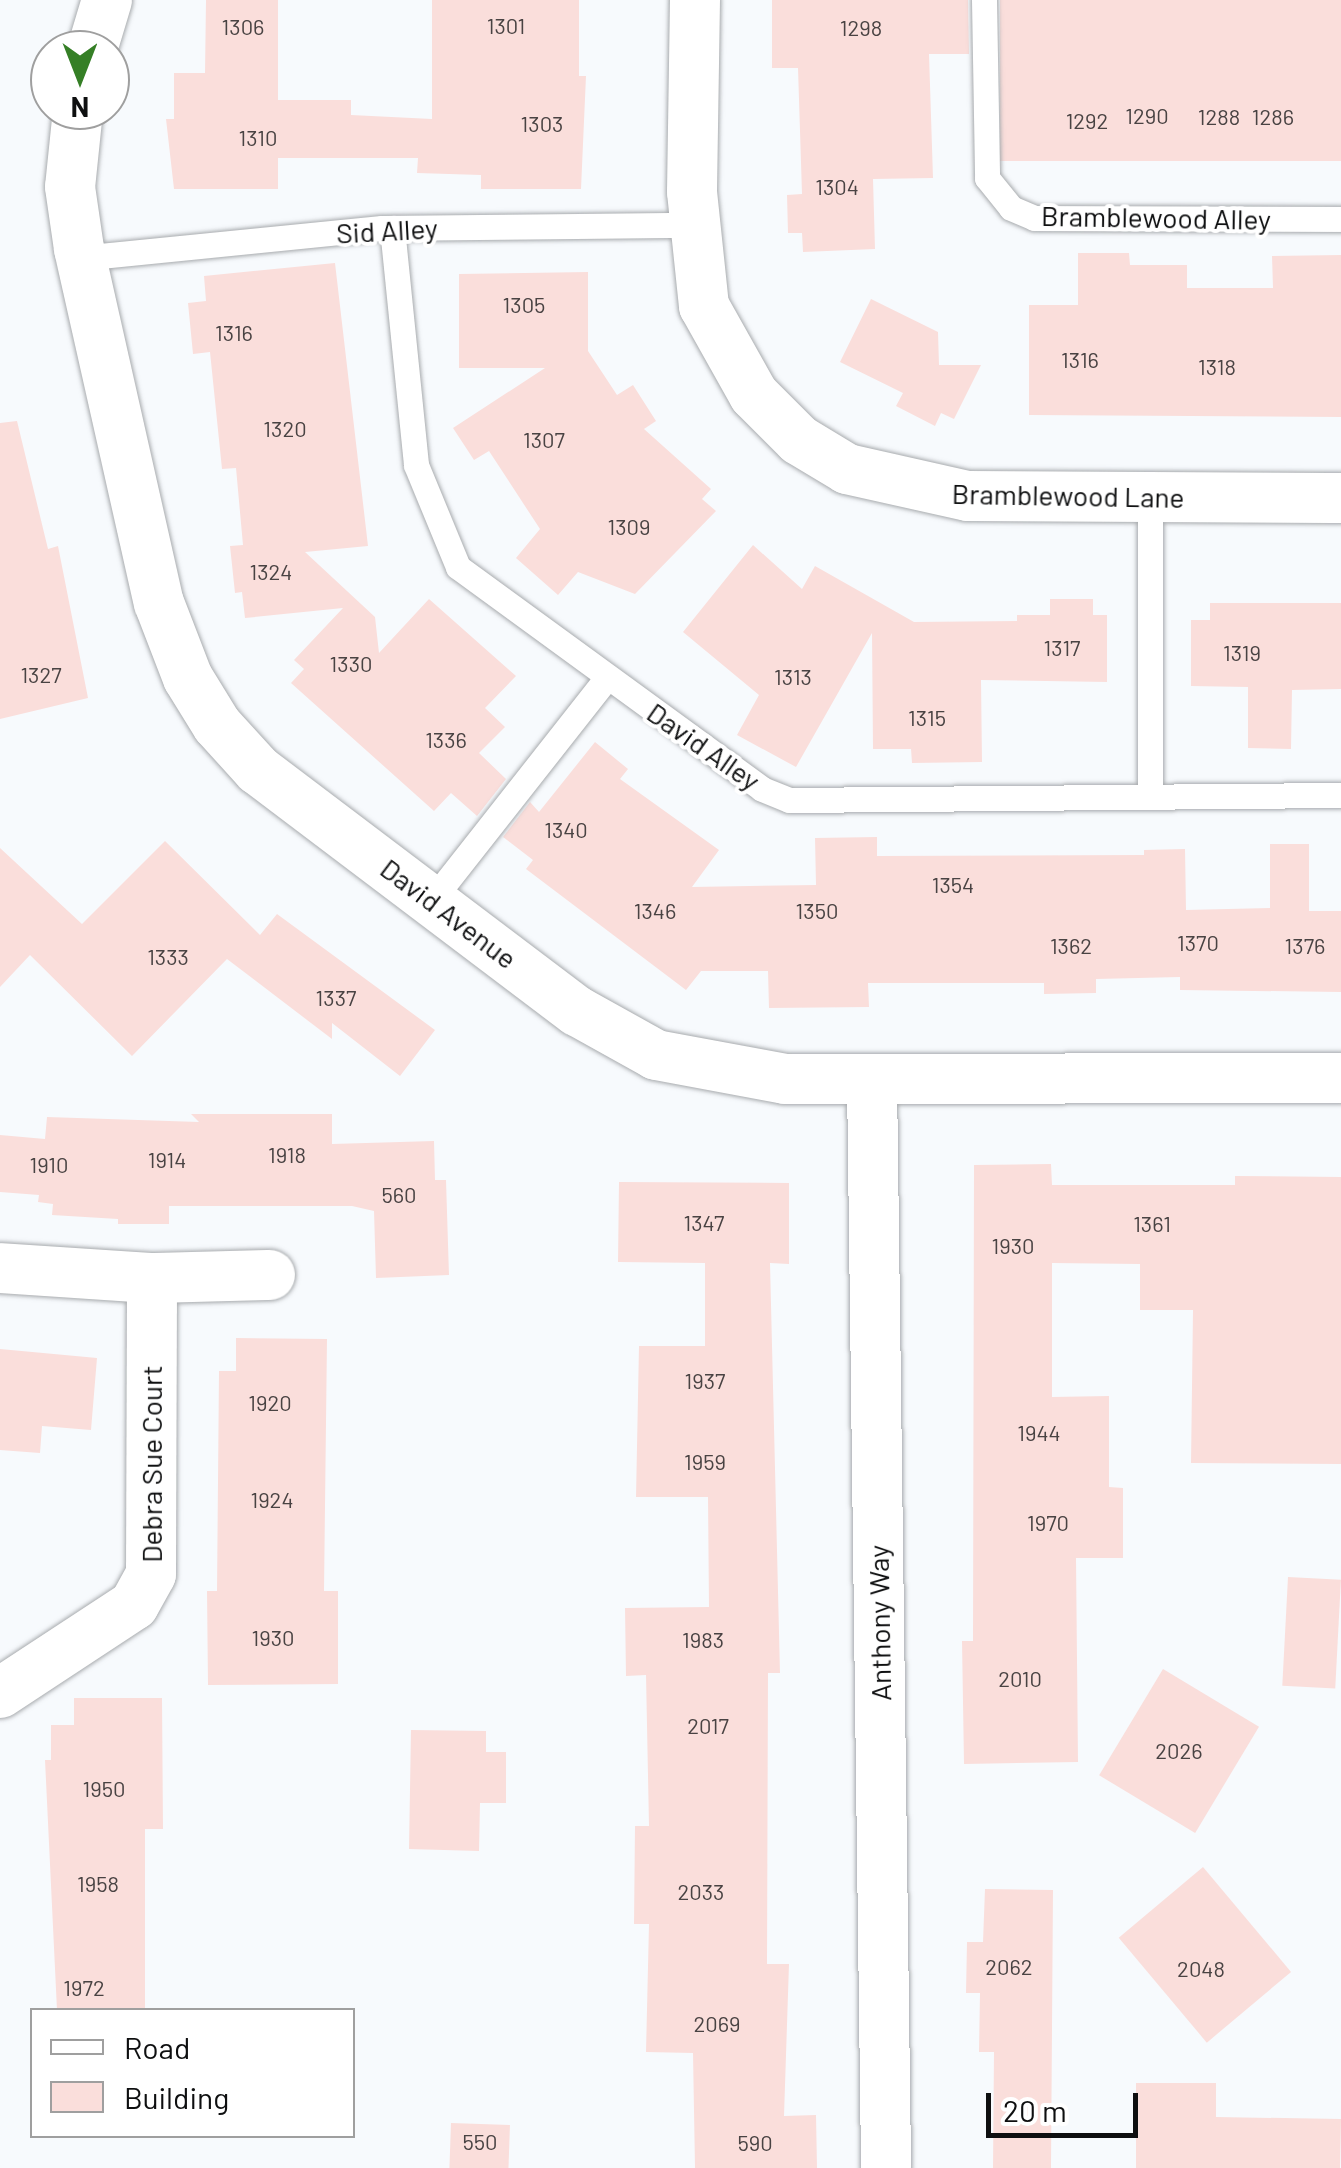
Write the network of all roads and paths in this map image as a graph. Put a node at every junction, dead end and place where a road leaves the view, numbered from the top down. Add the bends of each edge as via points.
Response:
1 (107, 0) edge
2 (695, 0) edge
3 (984, 0) edge
4 (98, 30) edge
5 (76, 130) edge
6 (1341, 219) edge
7 (694, 224) junction
8 (392, 228) junction
9 (80, 258) junction
10 (1150, 498) junction
11 (1341, 498) edge
12 (607, 678) junction
13 (1341, 795) edge
14 (1150, 797) junction
15 (432, 900) junction
16 (1341, 1078) edge
17 (872, 1079) junction
18 (0, 1268) edge
19 (270, 1274) dead end
20 (152, 1278) junction
21 (0, 1693) edge
22 (886, 2168) edge

1 - 4 street
2 - 7 street, Bramblewood Lane
3 - 6 lane, Bramblewood Alley via 987,178 1011,208 1034,218
5 - 9 street, David Avenue via 70,187
7 - 8 lane, Sid Alley
7 - 10 street, Bramblewood Lane via 704,306 723,348 754,395 798,440 847,469 894,484 968,496
8 - 9 lane, Sid Alley
8 - 12 lane, David Alley via 408,425 422,487 448,548 472,580
9 - 15 street, David Avenue via 159,603 188,678 217,725 258,770
10 - 11 street, Bramblewood Lane
10 - 14 lane
12 - 14 lane, David Alley via 762,789 789,800
12 - 15 lane
13 - 14 lane, David Alley
15 - 17 street, David Avenue via 577,1010 656,1055 785,1079
16 - 17 street, David Avenue
17 - 22 street, Anthony Way
18 - 20 street
19 - 20 street
20 - 21 street, Debra Sue Court via 151,1574 134,1605

